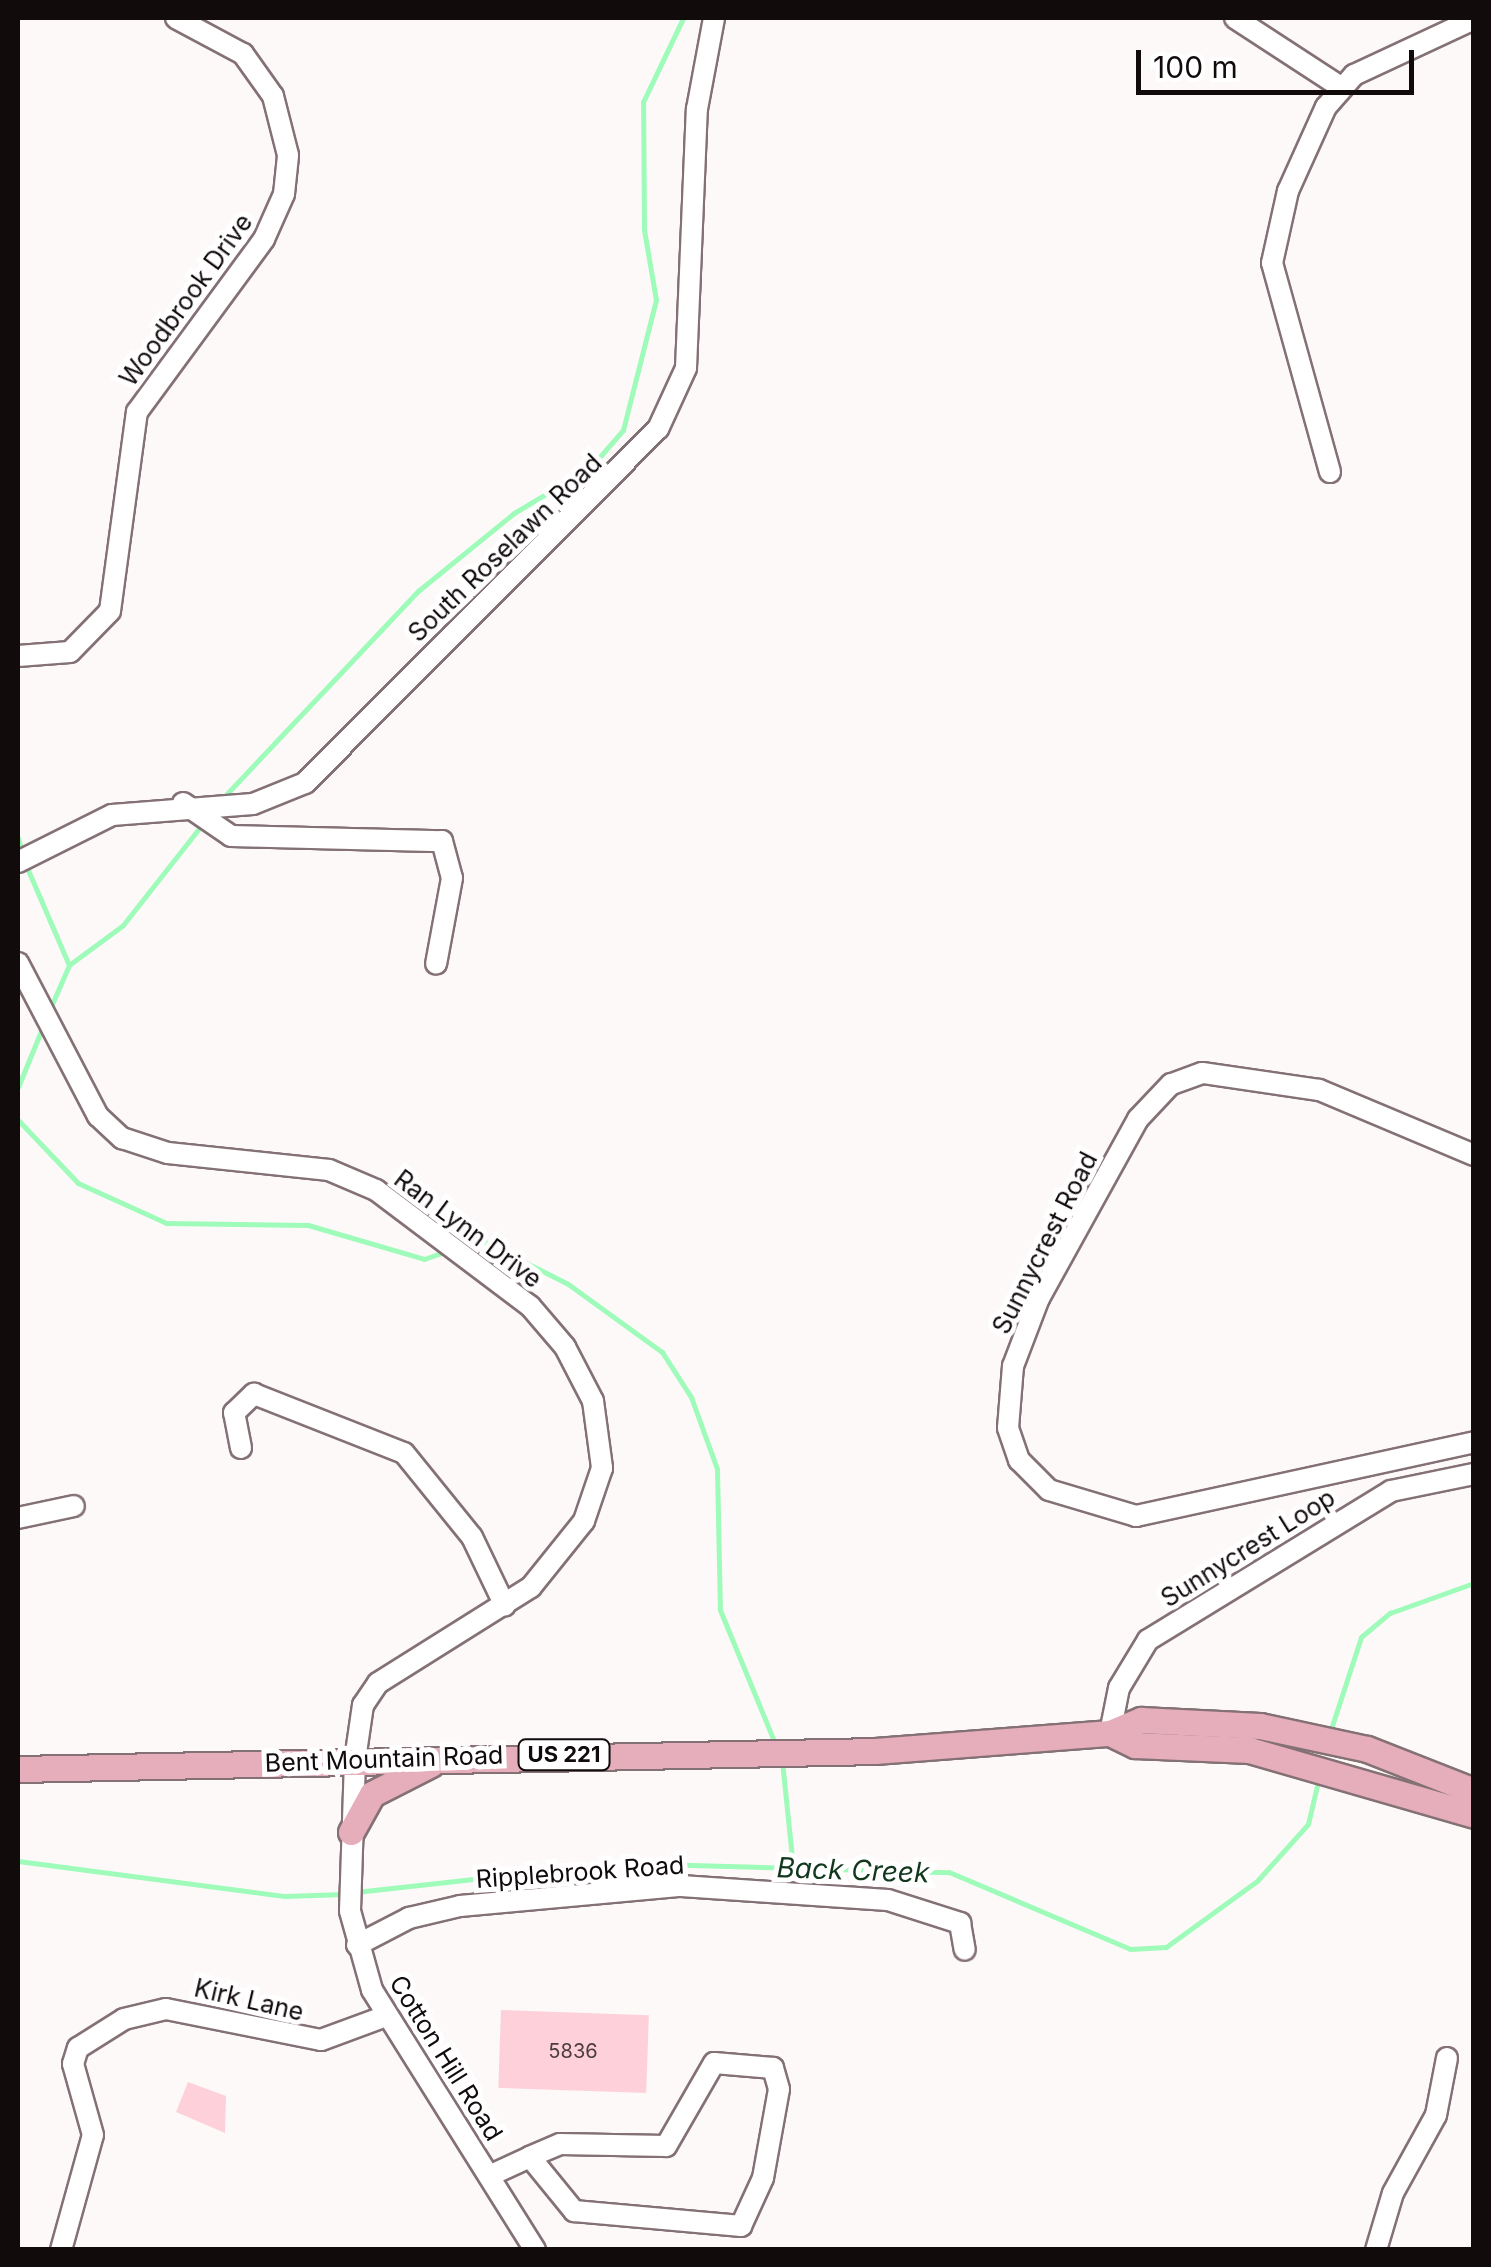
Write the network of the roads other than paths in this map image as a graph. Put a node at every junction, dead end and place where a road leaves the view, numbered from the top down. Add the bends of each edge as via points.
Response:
1 (176, 18) edge
2 (714, 18) edge
3 (1235, 18) edge
4 (1474, 19) edge
5 (1341, 87) junction
6 (1330, 472) dead end
7 (18, 656) edge
8 (183, 803) junction
9 (18, 862) edge
10 (18, 964) edge
11 (436, 964) dead end
12 (1474, 1155) edge
13 (1474, 1442) edge
14 (240, 1448) dead end
15 (1474, 1474) edge
16 (74, 1506) dead end
17 (18, 1518) edge
18 (504, 1606) junction
19 (1152, 1733) junction
20 (1110, 1734) junction
21 (444, 1758) junction
22 (355, 1760) junction
23 (18, 1769) edge
24 (1474, 1791) edge
25 (1474, 1815) edge
26 (351, 1832) junction
27 (356, 1944) junction
28 (965, 1950) dead end
29 (386, 2016) junction
30 (1447, 2058) dead end
31 (530, 2156) junction
32 (491, 2176) junction
33 (60, 2250) edge
34 (535, 2250) edge
35 (1376, 2250) edge

1 - 7 street, Woodbrook Drive via 243,54 273,96 288,155 284,194 264,239 136,412 110,611 70,652
2 - 8 street, South Roselawn Road via 697,109 686,368 658,429 305,783 253,804
3 - 5 street
4 - 5 street via 1389,53
5 - 6 street via 1288,191 1272,264
8 - 9 street, South Roselawn Road via 112,814
8 - 11 street via 231,836 442,841 452,878
10 - 18 street, Ran Lynn Drive via 98,1116 122,1138 351,1177 476,1261 566,1347 592,1401 598,1486 552,1564
12 - 13 street, Sunnycrest Road via 1319,1090 1202,1073 1171,1084 1138,1120 1038,1298 1012,1366 1008,1428 1019,1460 1049,1490 1136,1516
14 - 18 street via 234,1413 254,1394 404,1453 472,1537
15 - 20 street, Sunnycrest Loop via 1391,1491 1148,1640 1119,1688
16 - 17 street
18 - 22 street, Ran Lynn Drive via 378,1683 362,1705
19 - 20 main road, Bent Mountain Road / US 221
19 - 24 main road, Bent Mountain Road / US 221 via 1260,1726 1349,1745
19 - 25 main road, Bent Mountain Road / US 221 via 1249,1750
20 - 21 main road, Bent Mountain Road / US 221 via 875,1752
21 - 22 main road, Bent Mountain Road / US 221
21 - 26 main road via 372,1794
22 - 23 main road, Bent Mountain Road / US 221
22 - 26 street, Cotton Hill Road
26 - 27 street, Cotton Hill Road
27 - 28 street, Ripplebrook Road via 460,1906 681,1886 888,1900 960,1923
27 - 29 street, Cotton Hill Road
29 - 32 street, Cotton Hill Road
29 - 33 street, Kirk Lane via 321,2040 166,2009 124,2020 78,2048 73,2064 93,2135
30 - 35 street via 1436,2115 1393,2193
31 - 31 street via 574,2211 740,2226 763,2178 778,2089 773,2068 714,2064 666,2146 560,2144
31 - 32 street
32 - 34 street, Cotton Hill Road

